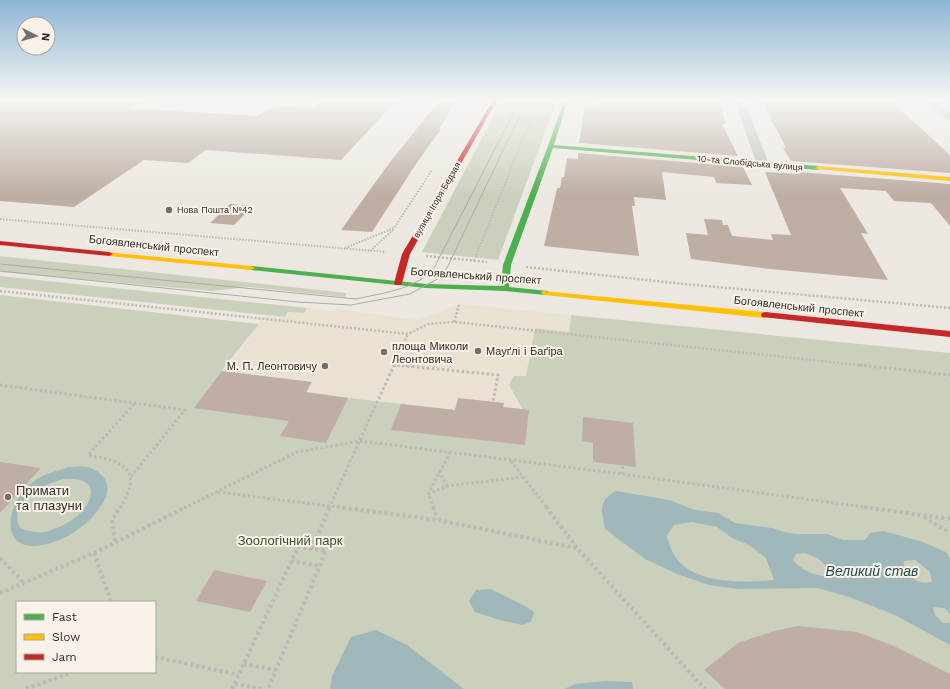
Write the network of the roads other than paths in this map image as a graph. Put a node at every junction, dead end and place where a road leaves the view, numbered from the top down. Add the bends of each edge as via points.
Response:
1 (476, 132) edge
2 (556, 132) edge
3 (751, 132) edge
4 (551, 146) junction
5 (763, 164) junction
6 (950, 179) edge
7 (0, 243) edge
8 (398, 283) junction
9 (505, 289) junction
10 (950, 334) edge

1 - 8 street, вулиця Ігоря Бедзая via 406,254
2 - 4 street
3 - 5 street
4 - 5 street, 10-та Слобідська вулиця
4 - 9 street via 507,265
5 - 6 street, 10-та Слобідська вулиця
7 - 8 street, Богоявленський проспект
8 - 9 street, Богоявленський проспект
9 - 10 street, Богоявленський проспект

